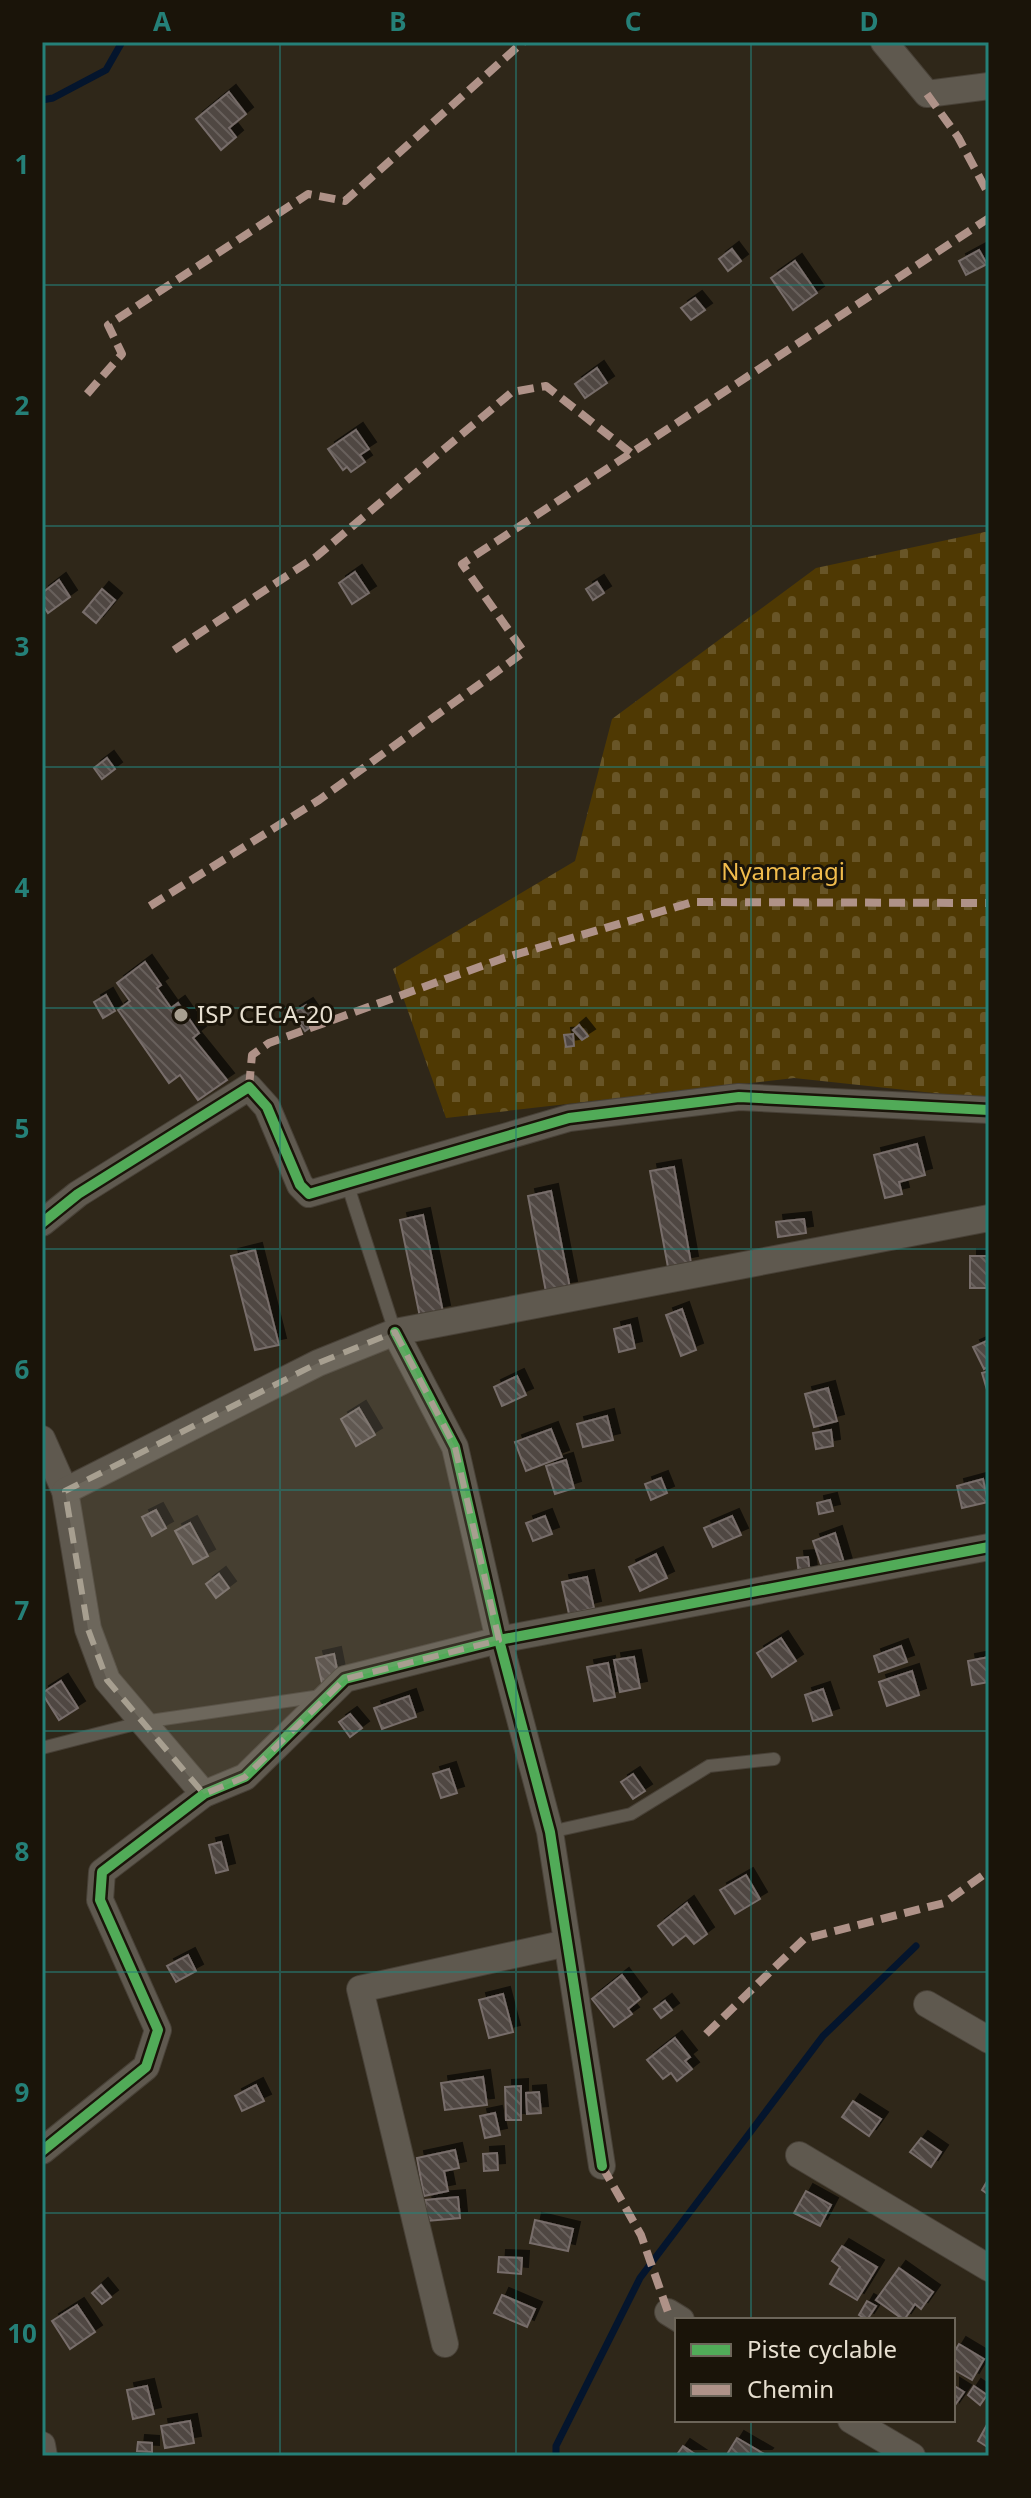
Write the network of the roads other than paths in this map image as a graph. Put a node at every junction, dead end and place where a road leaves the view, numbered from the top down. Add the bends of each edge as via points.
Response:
1 (884, 42) edge
2 (989, 86) edge
3 (989, 1110) edge
4 (347, 1183) junction
5 (989, 1218) edge
6 (42, 1223) edge
7 (395, 1332) junction
8 (42, 1439) edge
9 (65, 1491) junction
10 (989, 1547) edge
11 (499, 1640) junction
12 (328, 1695) junction
13 (143, 1722) junction
14 (42, 1748) edge
15 (774, 1759) dead end
16 (204, 1794) junction
17 (550, 1832) junction
18 (567, 1943) junction
19 (927, 2004) dead end
20 (989, 2040) edge
21 (42, 2151) edge
22 (799, 2155) dead end
23 (602, 2166) dead end
24 (989, 2268) edge
25 (445, 2344) dead end
26 (854, 2422) edge
27 (42, 2445) edge
28 (44, 2456) edge
29 (912, 2456) edge

1 - 2 street via 927,94
3 - 4 street via 739,1097 569,1118
4 - 6 street via 309,1194 300,1185 267,1107 249,1087 92,1185
4 - 7 lane
5 - 7 street
7 - 9 street via 318,1363
7 - 11 street via 455,1447
8 - 9 street
9 - 13 street via 88,1629 107,1680
10 - 11 street
11 - 12 street via 345,1679
11 - 17 street
12 - 13 lane
12 - 16 street via 245,1777
13 - 14 lane
13 - 16 street
15 - 17 lane via 709,1766 631,1814
16 - 21 street via 102,1872 100,1900 158,2030 146,2067
17 - 18 street
18 - 23 street
18 - 25 street via 360,1989
19 - 20 street
22 - 24 street
26 - 29 street
27 - 28 street

